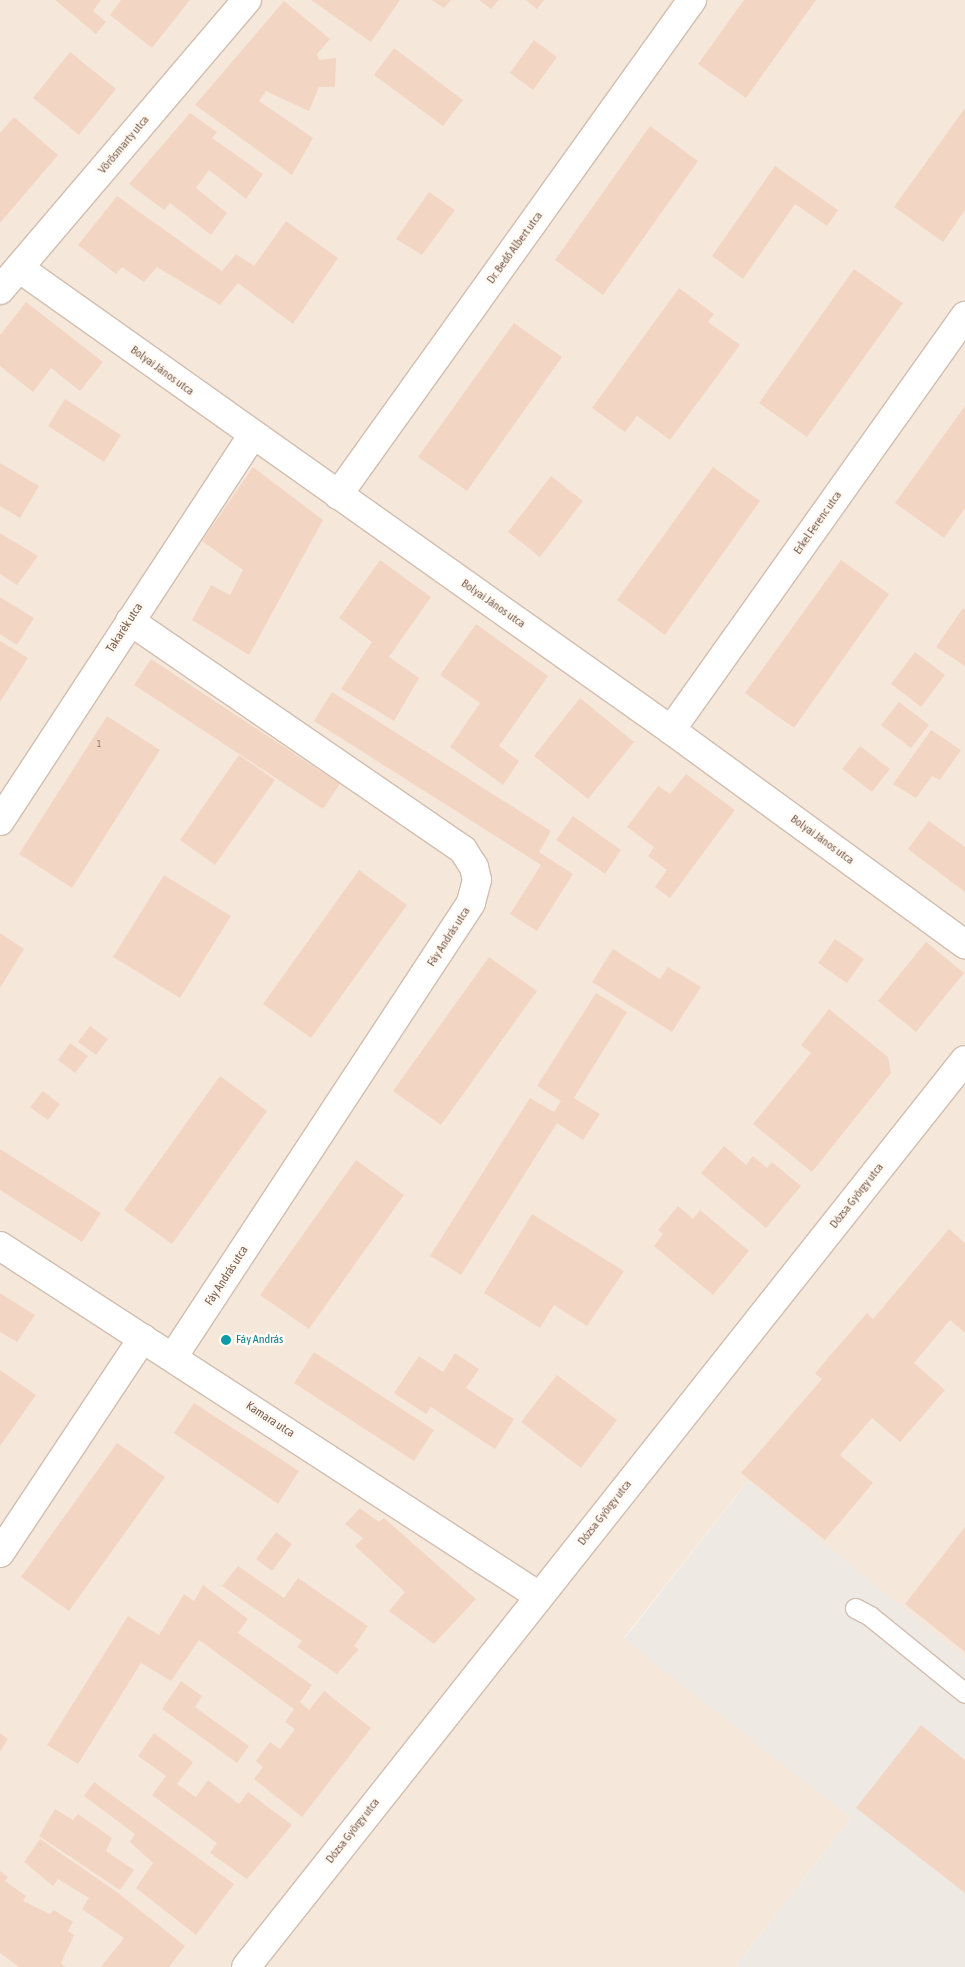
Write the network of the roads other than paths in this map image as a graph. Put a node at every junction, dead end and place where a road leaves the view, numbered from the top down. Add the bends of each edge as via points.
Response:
1 (247, 0) edge
2 (692, 0) edge
3 (19, 268) junction
4 (0, 290) edge
5 (965, 316) edge
6 (252, 436) junction
7 (338, 495) junction
8 (130, 621) junction
9 (671, 730) junction
10 (0, 821) edge
11 (965, 944) edge
12 (961, 1073) edge
13 (0, 1246) edge
14 (143, 1338) junction
15 (173, 1357) junction
16 (0, 1553) edge
17 (539, 1596) junction
18 (855, 1608) dead end
19 (965, 1693) edge
20 (246, 1967) edge

1 - 3 street, Vörösmarty utca
2 - 7 street, Dr. Bedő Albert utca
3 - 4 street, Vörösmarty utca
3 - 6 street, Bolyai János utca
5 - 9 street, Erkel Ferenc utca
6 - 7 street, Bolyai János utca
6 - 8 street, Takarék utca
7 - 9 street, Bolyai János utca
8 - 10 street, Takarék utca
8 - 15 street, Fáy András utca via 463,850 474,867 477,880 471,903
9 - 11 street, Bolyai János utca
12 - 17 street, Dózsa György utca
13 - 14 street, Kamara utca
14 - 15 street, Kamara utca
14 - 16 street
15 - 17 street, Kamara utca
17 - 20 street, Dózsa György utca
18 - 19 lane via 870,1616

